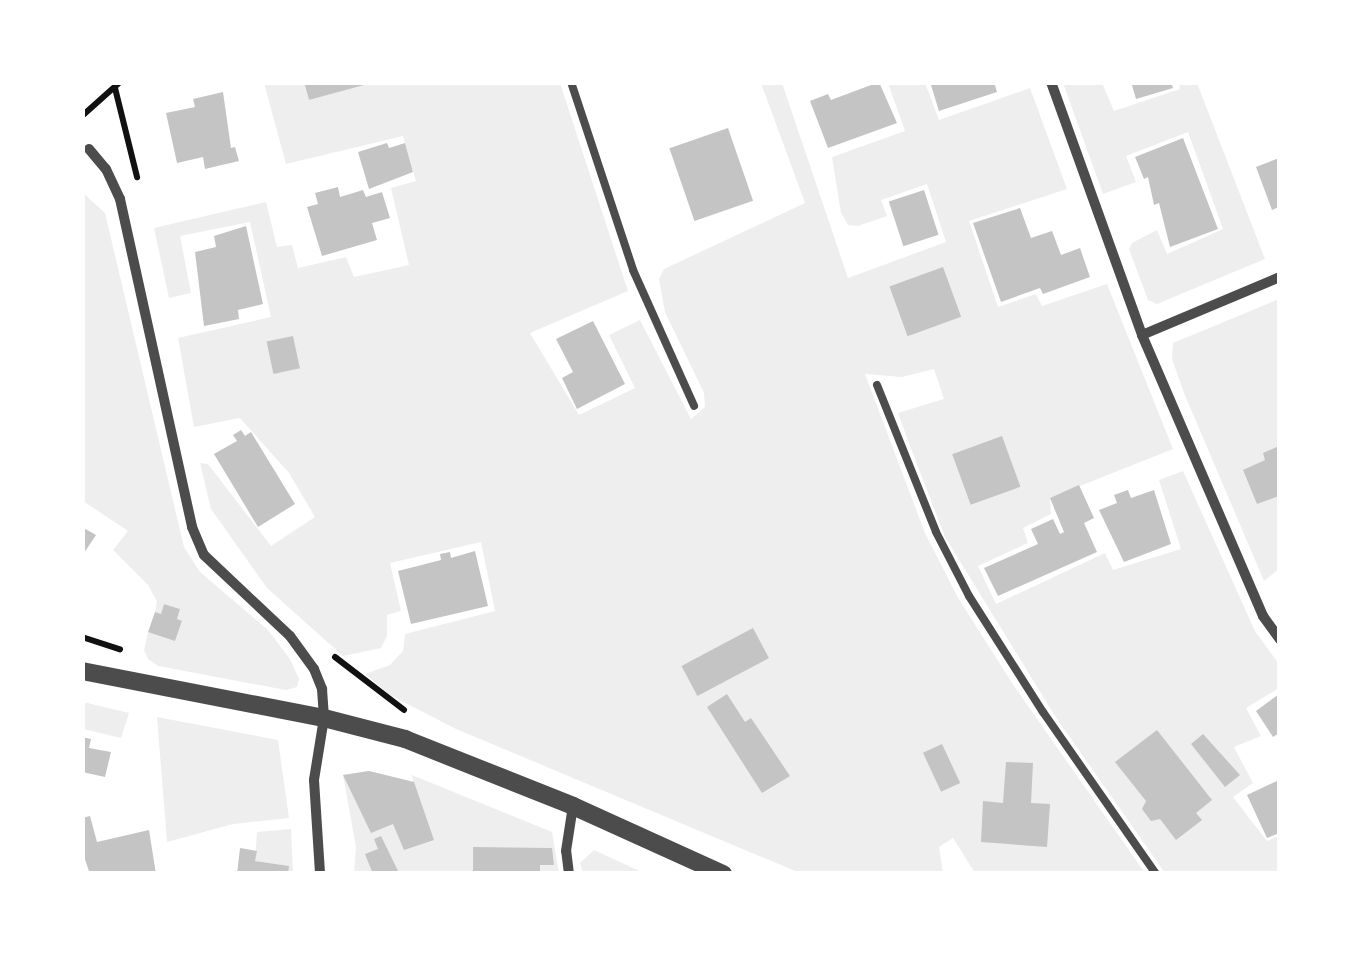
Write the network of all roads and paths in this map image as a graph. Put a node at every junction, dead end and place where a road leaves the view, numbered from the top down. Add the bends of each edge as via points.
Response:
1 (571, 82) edge
2 (1051, 82) edge
3 (117, 85) edge
4 (82, 116) edge
5 (89, 149) dead end
6 (140, 191) dead end
7 (1280, 278) edge
8 (1142, 334) junction
9 (877, 385) dead end
10 (694, 406) dead end
11 (82, 637) edge
12 (1280, 639) edge
13 (122, 649) dead end
14 (326, 649) dead end
15 (82, 672) edge
16 (413, 716) dead end
17 (324, 718) junction
18 (573, 806) junction
19 (320, 874) edge
20 (570, 874) edge
21 (723, 874) edge
22 (1156, 874) edge

1 - 10 lane via 633,270
2 - 8 street
3 - 4 path
3 - 6 path
5 - 17 street via 120,199 192,528 204,555 290,636 314,668
7 - 8 street
8 - 12 street via 1263,616
9 - 22 lane via 969,596
11 - 13 path
14 - 16 path
15 - 17 street
17 - 18 street via 405,738
17 - 19 street via 314,780
18 - 20 street via 566,851
18 - 21 street

